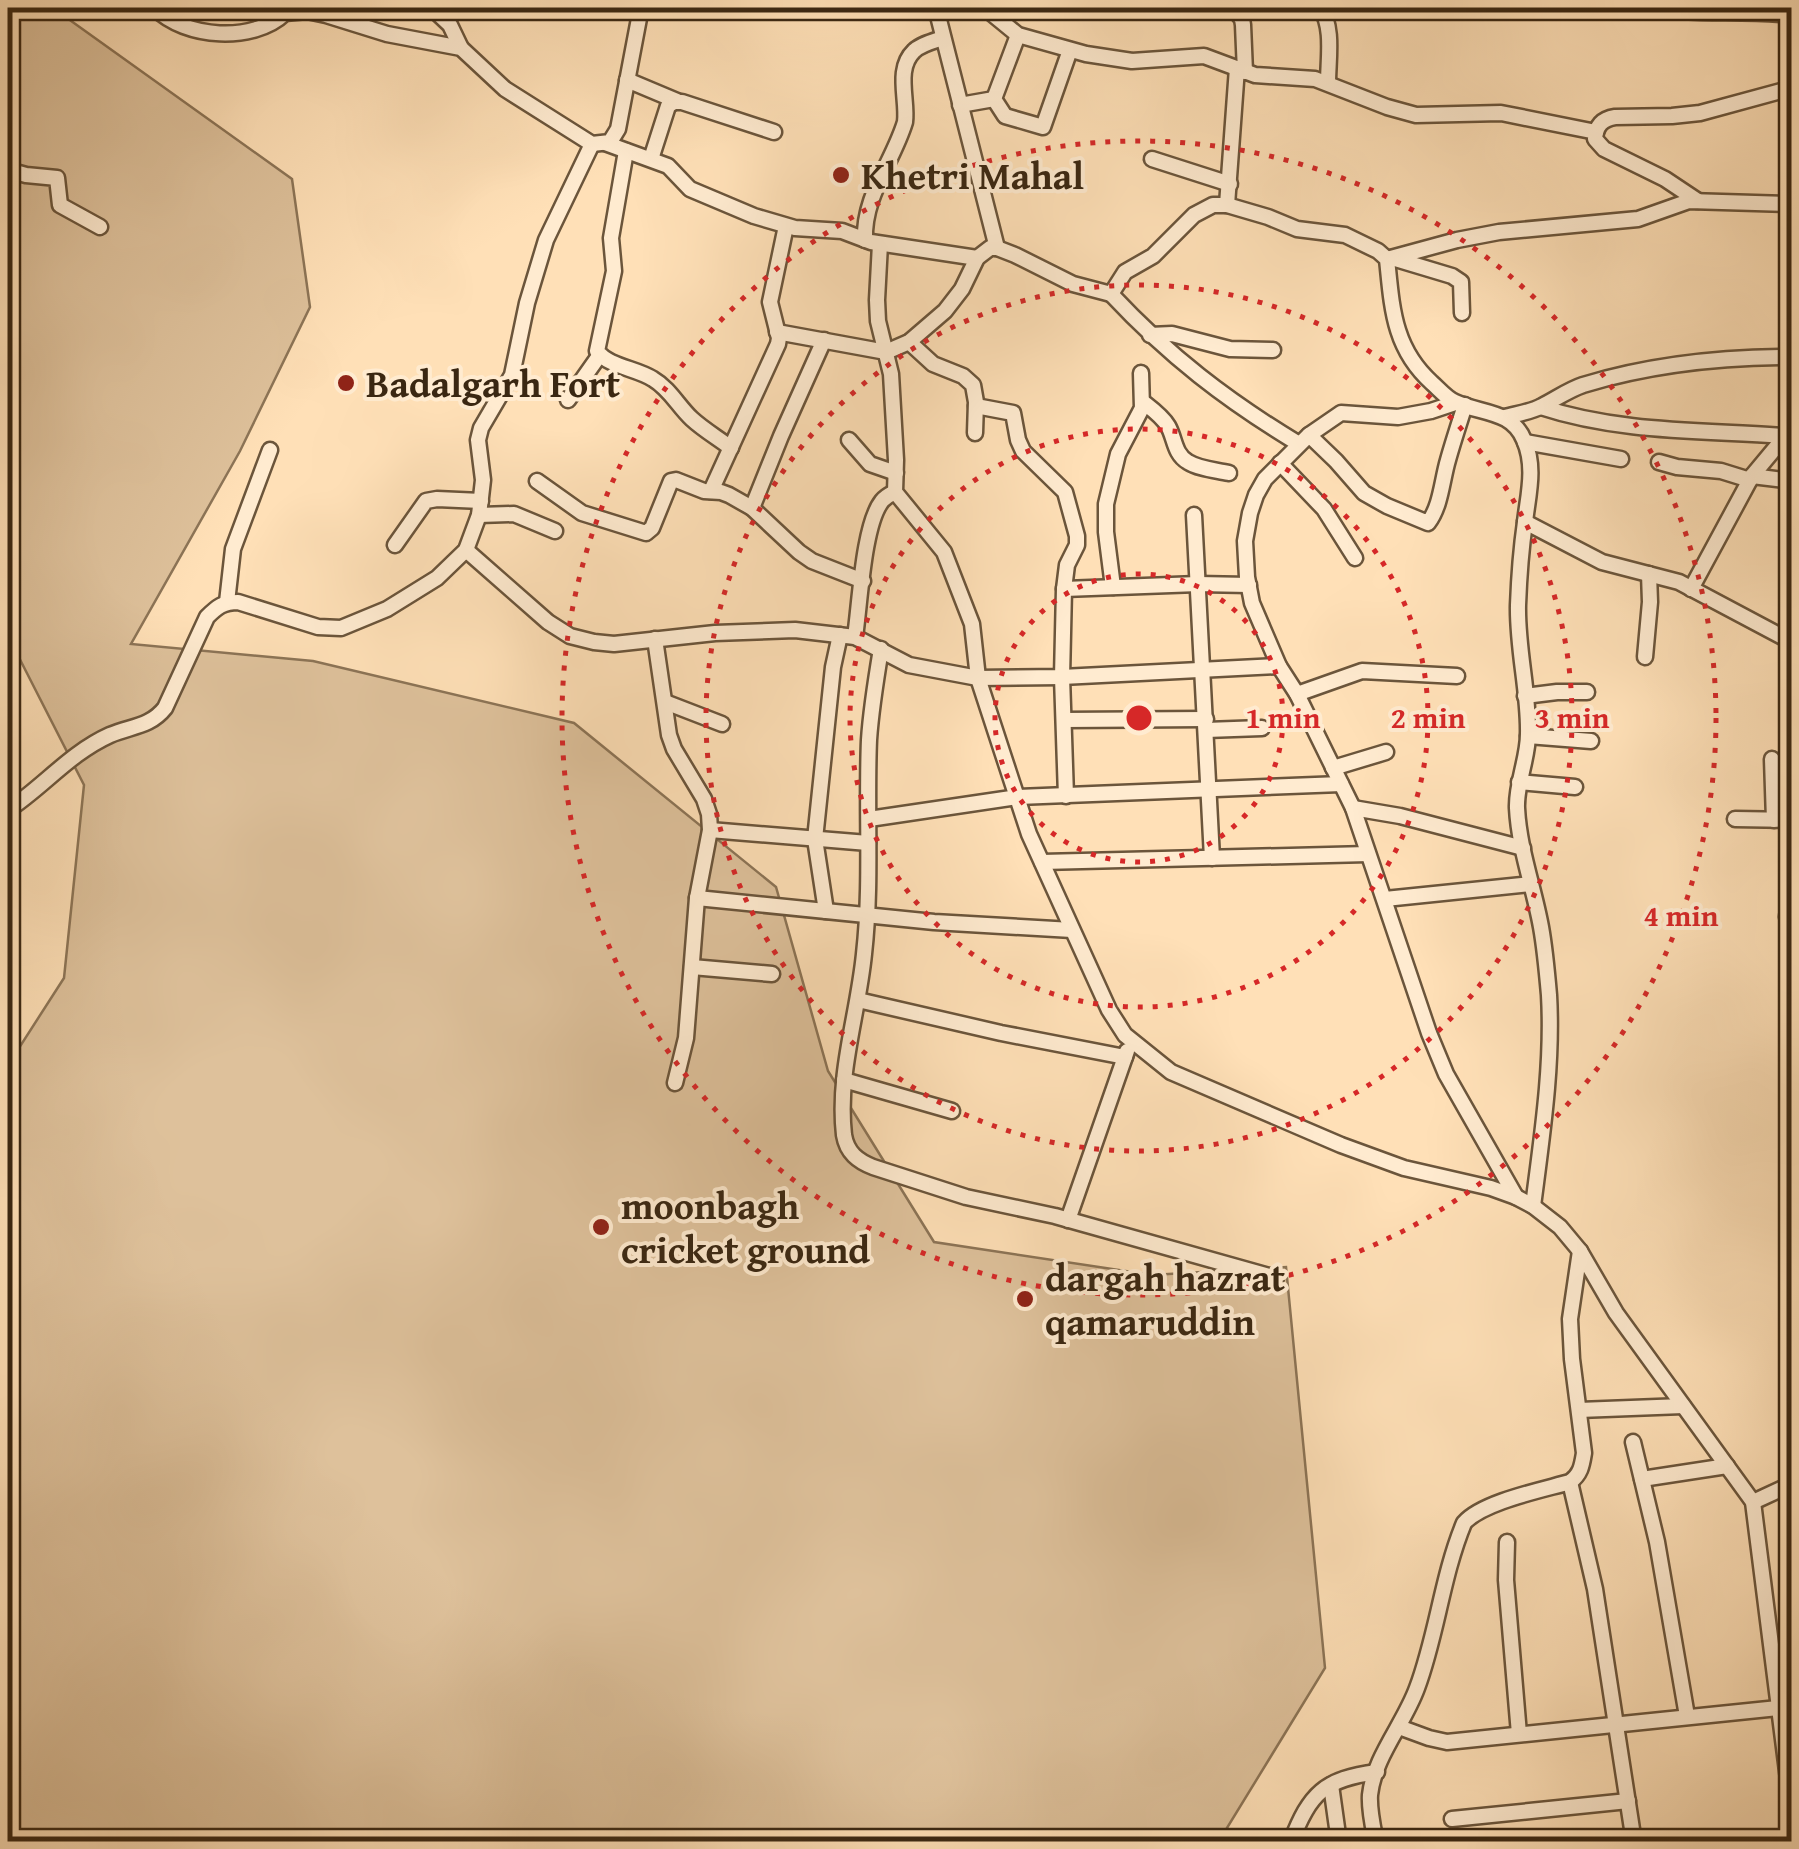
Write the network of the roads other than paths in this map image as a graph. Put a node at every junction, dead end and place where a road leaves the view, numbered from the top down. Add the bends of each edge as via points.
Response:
1 (154, 8) edge
2 (432, 8) edge
3 (641, 8) edge
4 (936, 8) edge
5 (985, 8) edge
6 (1233, 8) edge
7 (1342, 8) edge
8 (1646, 8) edge
9 (1708, 9) edge
10 (324, 11) edge
11 (1323, 11) edge
12 (1792, 15) edge
13 (1018, 35) junction
14 (944, 38) junction
15 (462, 48) junction
16 (1070, 50) junction
17 (1241, 70) junction
18 (627, 80) junction
19 (1328, 83) junction
20 (1792, 88) edge
21 (994, 98) junction
22 (677, 101) junction
23 (960, 105) junction
24 (774, 132) dead end
25 (1596, 132) junction
26 (599, 144) junction
27 (626, 150) junction
28 (1152, 159) dead end
29 (651, 160) junction
30 (8, 170) edge
31 (1230, 184) junction
32 (1698, 201) junction
33 (1792, 204) edge
34 (1227, 205) junction
35 (786, 226) junction
36 (100, 227) dead end
37 (872, 242) junction
38 (997, 248) junction
39 (977, 258) junction
40 (1390, 258) junction
41 (1111, 294) junction
42 (1462, 312) dead end
43 (777, 332) junction
44 (1150, 336) junction
45 (824, 340) junction
46 (909, 342) junction
47 (1273, 350) dead end
48 (886, 352) junction
49 (599, 356) junction
50 (1792, 357) edge
51 (1142, 372) dead end
52 (568, 400) dead end
53 (1143, 402) junction
54 (1460, 404) junction
55 (976, 406) junction
56 (1541, 407) junction
57 (1504, 417) junction
58 (1788, 432) edge
59 (975, 433) dead end
60 (1304, 439) junction
61 (849, 440) dead end
62 (1525, 442) junction
63 (731, 448) junction
64 (270, 450) dead end
65 (1620, 459) dead end
66 (1659, 462) dead end
67 (1280, 463) junction
68 (896, 473) junction
69 (1229, 474) dead end
70 (1751, 478) junction
71 (1792, 481) edge
72 (537, 482) dead end
73 (711, 491) junction
74 (895, 492) junction
75 (480, 508) junction
76 (752, 508) junction
77 (1194, 515) dead end
78 (1525, 522) junction
79 (555, 531) dead end
80 (395, 545) dead end
81 (466, 550) junction
82 (1355, 558) dead end
83 (1649, 574) junction
84 (862, 581) junction
85 (1198, 584) junction
86 (1249, 585) junction
87 (1112, 587) junction
88 (1064, 588) junction
89 (1691, 589) junction
90 (227, 602) junction
91 (848, 636) junction
92 (655, 639) junction
93 (1792, 642) edge
94 (882, 649) junction
95 (1646, 656) dead end
96 (1278, 666) junction
97 (1204, 669) junction
98 (1458, 676) dead end
99 (1062, 677) junction
100 (978, 678) junction
101 (1587, 692) dead end
102 (1297, 694) junction
103 (1525, 696) junction
104 (664, 702) junction
105 (1064, 720) junction
106 (722, 724) dead end
107 (1206, 725) junction
108 (1262, 728) dead end
109 (1528, 736) junction
110 (1591, 741) dead end
111 (1386, 752) dead end
112 (1772, 759) dead end
113 (1333, 768) junction
114 (1519, 782) junction
115 (1341, 784) junction
116 (1575, 787) dead end
117 (1208, 790) junction
118 (1066, 796) junction
119 (1018, 797) junction
120 (1353, 808) junction
121 (8, 810) edge
122 (869, 818) junction
123 (1735, 819) dead end
124 (1774, 820) junction
125 (1792, 820) edge
126 (710, 830) junction
127 (815, 839) junction
128 (868, 843) junction
129 (1523, 848) junction
130 (1368, 854) junction
131 (1212, 858) junction
132 (1042, 862) junction
133 (1792, 877) edge
134 (1531, 884) junction
135 (697, 898) junction
136 (1385, 899) junction
137 (826, 911) junction
138 (867, 914) junction
139 (1792, 920) edge
140 (1072, 930) junction
141 (692, 967) junction
142 (772, 974) dead end
143 (858, 1000) junction
144 (1131, 1040) junction
145 (1124, 1057) junction
146 (844, 1080) junction
147 (674, 1083) dead end
148 (952, 1111) dead end
149 (1516, 1197) junction
150 (1532, 1206) junction
151 (1068, 1220) junction
152 (1580, 1251) junction
153 (1276, 1278) dead end
154 (1683, 1406) junction
155 (1579, 1410) junction
156 (1633, 1442) dead end
157 (1727, 1466) junction
158 (1642, 1479) junction
159 (1570, 1482) junction
160 (1792, 1484) edge
161 (1753, 1502) junction
162 (1508, 1542) dead end
163 (1778, 1708) junction
164 (1687, 1716) junction
165 (1616, 1723) junction
166 (1399, 1727) junction
167 (1520, 1734) junction
168 (1377, 1772) junction
169 (1330, 1785) junction
170 (1790, 1788) edge
171 (1628, 1801) junction
172 (1792, 1811) edge
173 (1452, 1819) dead end
174 (1291, 1842) edge
175 (1339, 1842) edge
176 (1376, 1842) edge
177 (1634, 1842) edge

1 - 10 street via 181,24 223,34 260,28 285,12
2 - 15 street
3 - 18 street
4 - 14 street
5 - 13 street
6 - 17 street via 1243,25
7 - 11 street
8 - 9 street
9 - 12 street
10 - 15 street via 386,34
11 - 19 street
13 - 16 street
13 - 21 street
14 - 23 street
14 - 37 street via 910,56 903,79 905,122 864,223
15 - 26 street via 505,89
16 - 17 street via 1132,61 1204,56
16 - 21 street via 1042,128 1004,116
17 - 19 street
17 - 31 street
18 - 22 street
18 - 26 street via 614,138
19 - 25 street via 1416,115 1501,113
20 - 25 street via 1700,113 1607,118
21 - 23 street
22 - 24 street
22 - 29 street via 668,106
23 - 38 street
25 - 32 street via 1598,144
26 - 27 street
26 - 75 street via 541,254 512,374 481,428
27 - 29 street
27 - 49 street
28 - 31 street
29 - 35 street via 700,194
30 - 36 street via 55,177 60,205
31 - 34 street
32 - 33 street
32 - 40 street via 1638,219 1499,232
34 - 40 street via 1296,229 1345,235
34 - 41 street via 1194,215 1153,256 1125,272
35 - 37 street via 842,231
35 - 43 street via 770,302
37 - 39 street
37 - 48 street
38 - 39 street
38 - 41 street
39 - 46 street via 954,300
40 - 42 street via 1457,278
40 - 54 street via 1399,338 1417,370
41 - 44 street
43 - 45 street
43 - 63 street via 778,344
44 - 47 street
44 - 60 street via 1248,413
45 - 48 street
45 - 76 street
46 - 48 street
46 - 55 street via 932,364 968,380
48 - 68 street
49 - 52 street
49 - 63 street via 656,380
50 - 56 street via 1618,376
51 - 53 street
53 - 69 street via 1168,426 1182,458
53 - 87 street via 1118,454 1106,504
54 - 57 street
54 - 60 street via 1398,416 1341,413
54 - 60 street via 1428,522 1364,493 1336,461
55 - 59 street
55 - 88 street via 1013,413 1023,451 1065,492 1078,540
56 - 57 street
56 - 58 street via 1648,429
57 - 62 street
58 - 70 street
60 - 67 street
61 - 68 street via 870,464
62 - 65 street
62 - 78 street via 1531,488
63 - 73 street
64 - 90 street via 233,550
66 - 70 street
67 - 82 street via 1324,509
67 - 86 street via 1250,512
68 - 74 street
70 - 71 street
70 - 89 street
72 - 73 street via 582,514 646,533 671,481
73 - 76 street
74 - 84 street via 876,510
74 - 100 street via 944,552 972,624
75 - 79 street
75 - 80 street via 426,501
75 - 81 street
76 - 84 street via 798,552
77 - 85 street
78 - 83 street via 1602,562
78 - 103 street via 1518,606
81 - 90 street via 437,578 341,628
81 - 92 street via 570,636 614,644
83 - 89 street
83 - 95 street
84 - 91 street
85 - 86 street
85 - 87 street
85 - 97 street
86 - 96 street
87 - 88 street
88 - 99 street
89 - 93 street
90 - 121 street via 207,618 159,716 83,750
91 - 92 street via 795,630
91 - 94 street
91 - 127 street via 833,667
92 - 104 street
94 - 100 street via 909,665
94 - 122 street via 869,740
96 - 97 street
96 - 102 street
97 - 99 street
97 - 107 street
98 - 102 street via 1362,671
99 - 100 street
99 - 105 street
100 - 119 street
101 - 103 street
102 - 113 street
103 - 109 street
104 - 106 street
104 - 126 street via 674,749 704,799
105 - 107 street
105 - 118 street
107 - 108 street
107 - 117 street
109 - 110 street
109 - 114 street
111 - 113 street
112 - 124 street
113 - 115 street
114 - 116 street
114 - 129 street
115 - 117 street
115 - 120 street
117 - 118 street
117 - 131 street
118 - 119 street
119 - 122 street
119 - 132 street
120 - 129 street
120 - 130 street
122 - 128 street
123 - 124 street
124 - 125 street
126 - 127 street
126 - 135 street
127 - 128 street
127 - 137 street
128 - 138 street
129 - 134 street
130 - 131 street
130 - 136 street
131 - 132 street
132 - 140 street
133 - 139 street via 1786,910
134 - 136 street
134 - 150 street via 1549,994
135 - 137 street
135 - 141 street
136 - 149 street via 1446,1074
137 - 138 street
138 - 140 street
138 - 143 street
140 - 144 street via 1109,1010
141 - 142 street
141 - 147 street
143 - 145 street
143 - 146 street
144 - 145 street
144 - 149 street via 1171,1072 1340,1145
145 - 151 street
146 - 148 street
146 - 151 street via 844,1140 858,1161 966,1197
149 - 150 street
150 - 152 street
151 - 153 street
152 - 154 street
152 - 155 street via 1570,1319
154 - 155 street
154 - 157 street
155 - 159 street via 1584,1453
156 - 158 street
157 - 158 street
157 - 161 street
158 - 164 street
159 - 165 street
159 - 166 street via 1484,1508 1464,1523 1419,1684
160 - 161 street
161 - 163 street
162 - 167 street
163 - 164 street
163 - 170 street
164 - 165 street
165 - 167 street
165 - 171 street
166 - 167 street via 1447,1742
166 - 168 street
168 - 169 street
168 - 176 street via 1370,1796
169 - 174 street via 1310,1801
169 - 175 street
170 - 172 street
171 - 173 street
171 - 177 street

